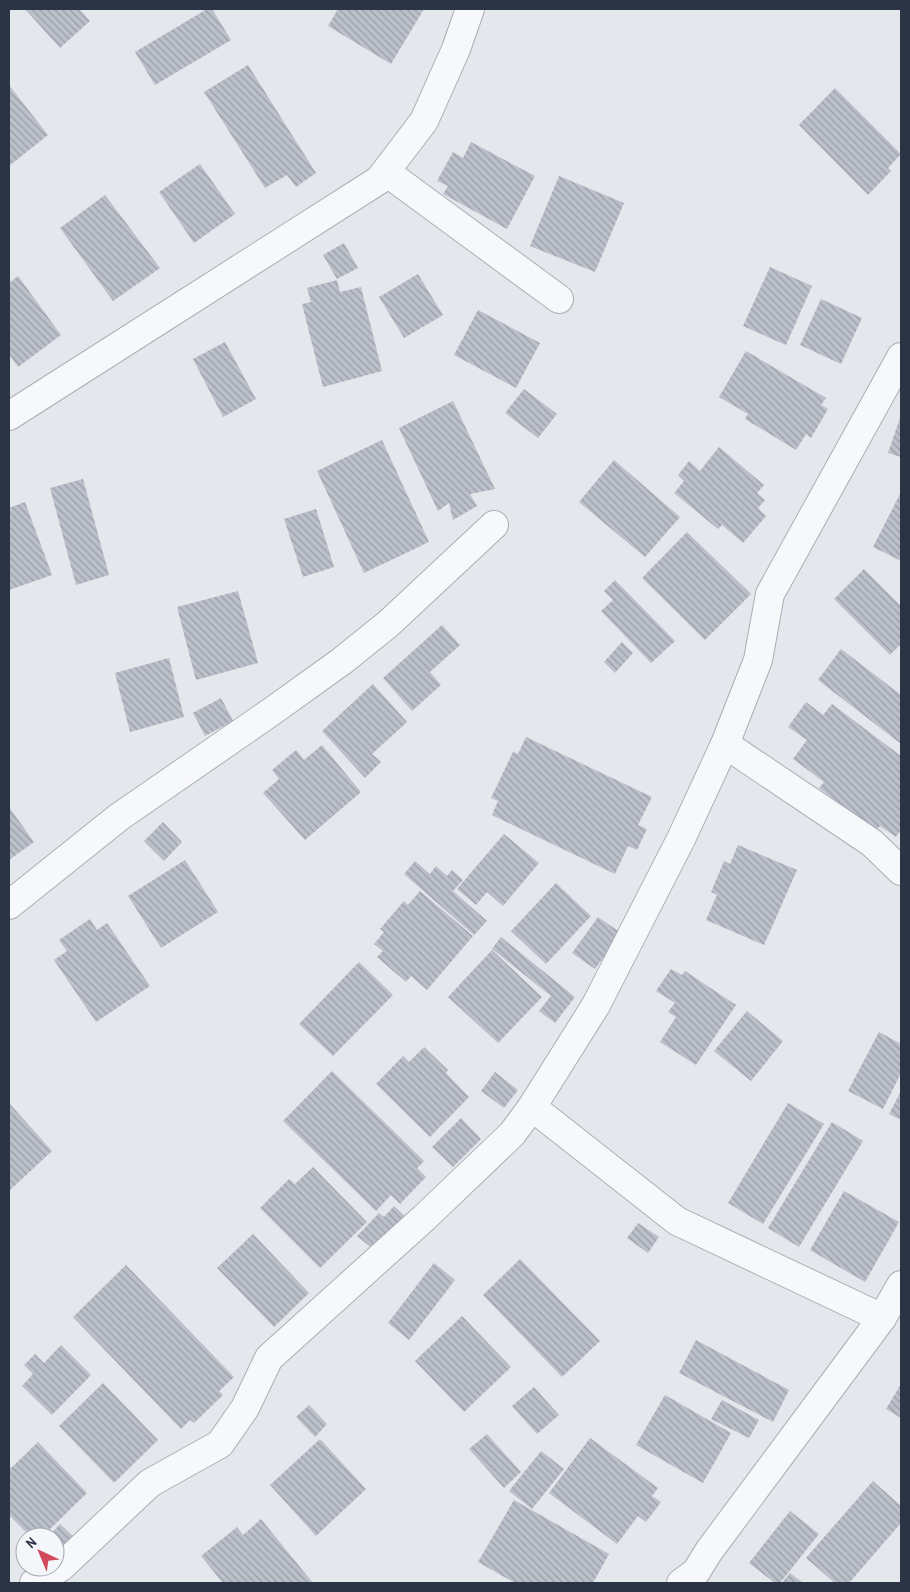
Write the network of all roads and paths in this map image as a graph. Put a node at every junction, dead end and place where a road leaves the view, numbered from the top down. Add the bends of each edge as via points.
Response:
1 (470, 9) edge
2 (386, 172) junction
3 (559, 299) dead end
4 (901, 357) edge
5 (9, 416) edge
6 (494, 525) dead end
7 (725, 744) junction
8 (901, 871) edge
9 (9, 905) edge
10 (532, 1106) junction
11 (901, 1285) edge
12 (882, 1318) junction
13 (696, 1580) edge
14 (34, 1583) edge

1 - 2 street via 424,121
2 - 3 street
2 - 5 street via 380,180
4 - 7 street via 770,594 758,660
6 - 9 street via 388,624 342,661 119,816
7 - 8 street via 872,844
7 - 10 street via 681,839 596,1005
10 - 12 street via 678,1221
10 - 14 street via 512,1134 269,1358 245,1408 220,1444 150,1483 61,1567
11 - 12 street
12 - 13 street via 709,1551

